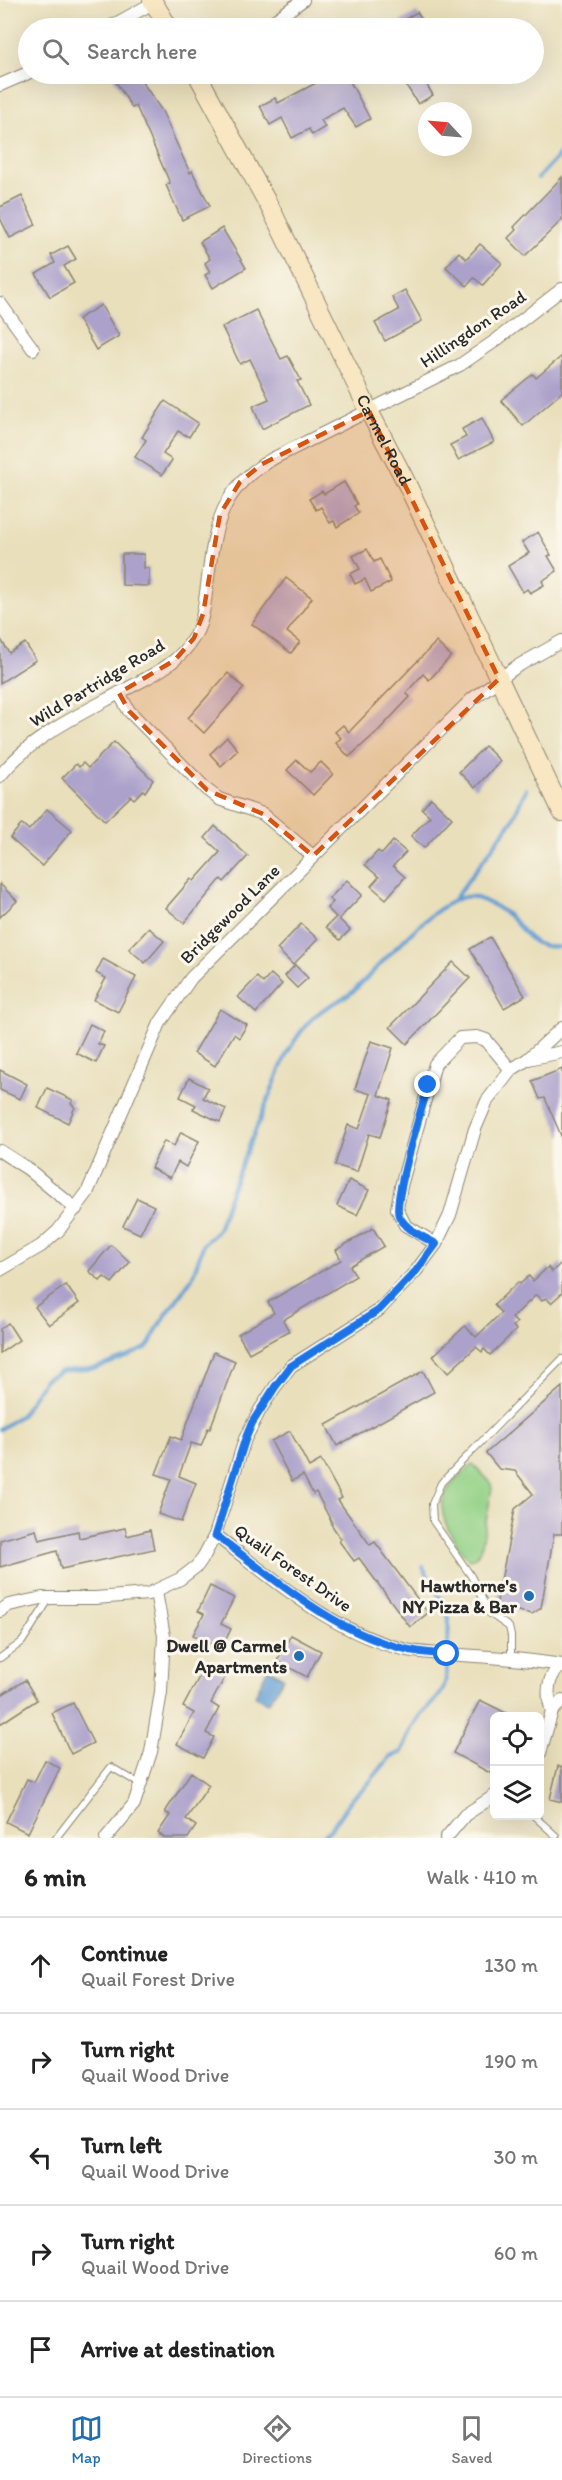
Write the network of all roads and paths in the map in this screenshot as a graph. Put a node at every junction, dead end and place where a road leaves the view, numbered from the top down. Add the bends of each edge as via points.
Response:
1 (303, 0) edge
2 (153, 1) edge
3 (125, 18) edge
4 (163, 18) edge
5 (278, 18) edge
6 (18, 77) edge
7 (205, 84) edge
8 (0, 85) edge
9 (562, 289) edge
10 (0, 303) edge
11 (33, 349) dead end
12 (369, 411) junction
13 (562, 641) edge
14 (499, 679) junction
15 (119, 693) junction
16 (0, 776) edge
17 (562, 812) edge
18 (313, 856) junction
19 (562, 1028) edge
20 (562, 1052) edge
21 (528, 1059) junction
22 (511, 1070) junction
23 (0, 1151) edge
24 (76, 1209) junction
25 (436, 1244) junction
26 (0, 1270) edge
27 (562, 1359) edge
28 (215, 1535) junction
29 (156, 1592) junction
30 (50, 1598) junction
31 (0, 1611) edge
32 (0, 1658) edge
33 (511, 1659) junction
34 (562, 1665) edge
35 (562, 1701) edge
36 (557, 1712) edge
37 (544, 1743) edge
38 (140, 1784) junction
39 (490, 1799) edge
40 (539, 1820) edge
41 (556, 1836) dead end
42 (56, 1838) edge
43 (106, 1838) edge
44 (446, 1838) edge

1 - 5 street
2 - 3 street
2 - 4 main road
6 - 8 street
7 - 12 main road, Carmel Road via 268,203
9 - 12 street, Hillingdon Road via 460,364
10 - 11 street
12 - 14 main road, Carmel Road
12 - 15 street, Wild Partridge Road via 262,464 240,482 220,514 214,534 203,614 194,638 175,660
13 - 14 street, Bridgewood Lane
14 - 17 main road, Carmel Road
14 - 18 street, Bridgewood Lane via 472,699
15 - 16 street, Wild Partridge Road via 47,733
15 - 18 street via 129,711 207,790 219,799 272,820
18 - 24 street, Bridgewood Lane via 198,971 171,1005 95,1177
19 - 21 street
20 - 21 street
21 - 22 street
22 - 25 street via 487,1101 450,1215
22 - 25 street via 486,1040 477,1036 460,1038 435,1064 397,1209 405,1225
23 - 24 street
24 - 26 street, Bridgewood Lane via 41,1246
25 - 28 street via 379,1310 291,1366 275,1387 245,1440
27 - 33 lane via 441,1483 432,1504 434,1521 471,1576 489,1613 509,1627
28 - 29 street via 197,1566
28 - 33 street, Quail Forest Drive via 317,1611 377,1641 429,1653
29 - 30 street
29 - 38 street via 164,1636 161,1692 151,1752
30 - 31 street via 26,1600
30 - 32 lane via 22,1642
33 - 34 street, Quail Forest Drive
34 - 36 street via 549,1679 547,1698
35 - 36 street
36 - 37 street
38 - 42 lane via 111,1767
38 - 43 street via 134,1804
39 - 44 street via 465,1815
40 - 41 lane

